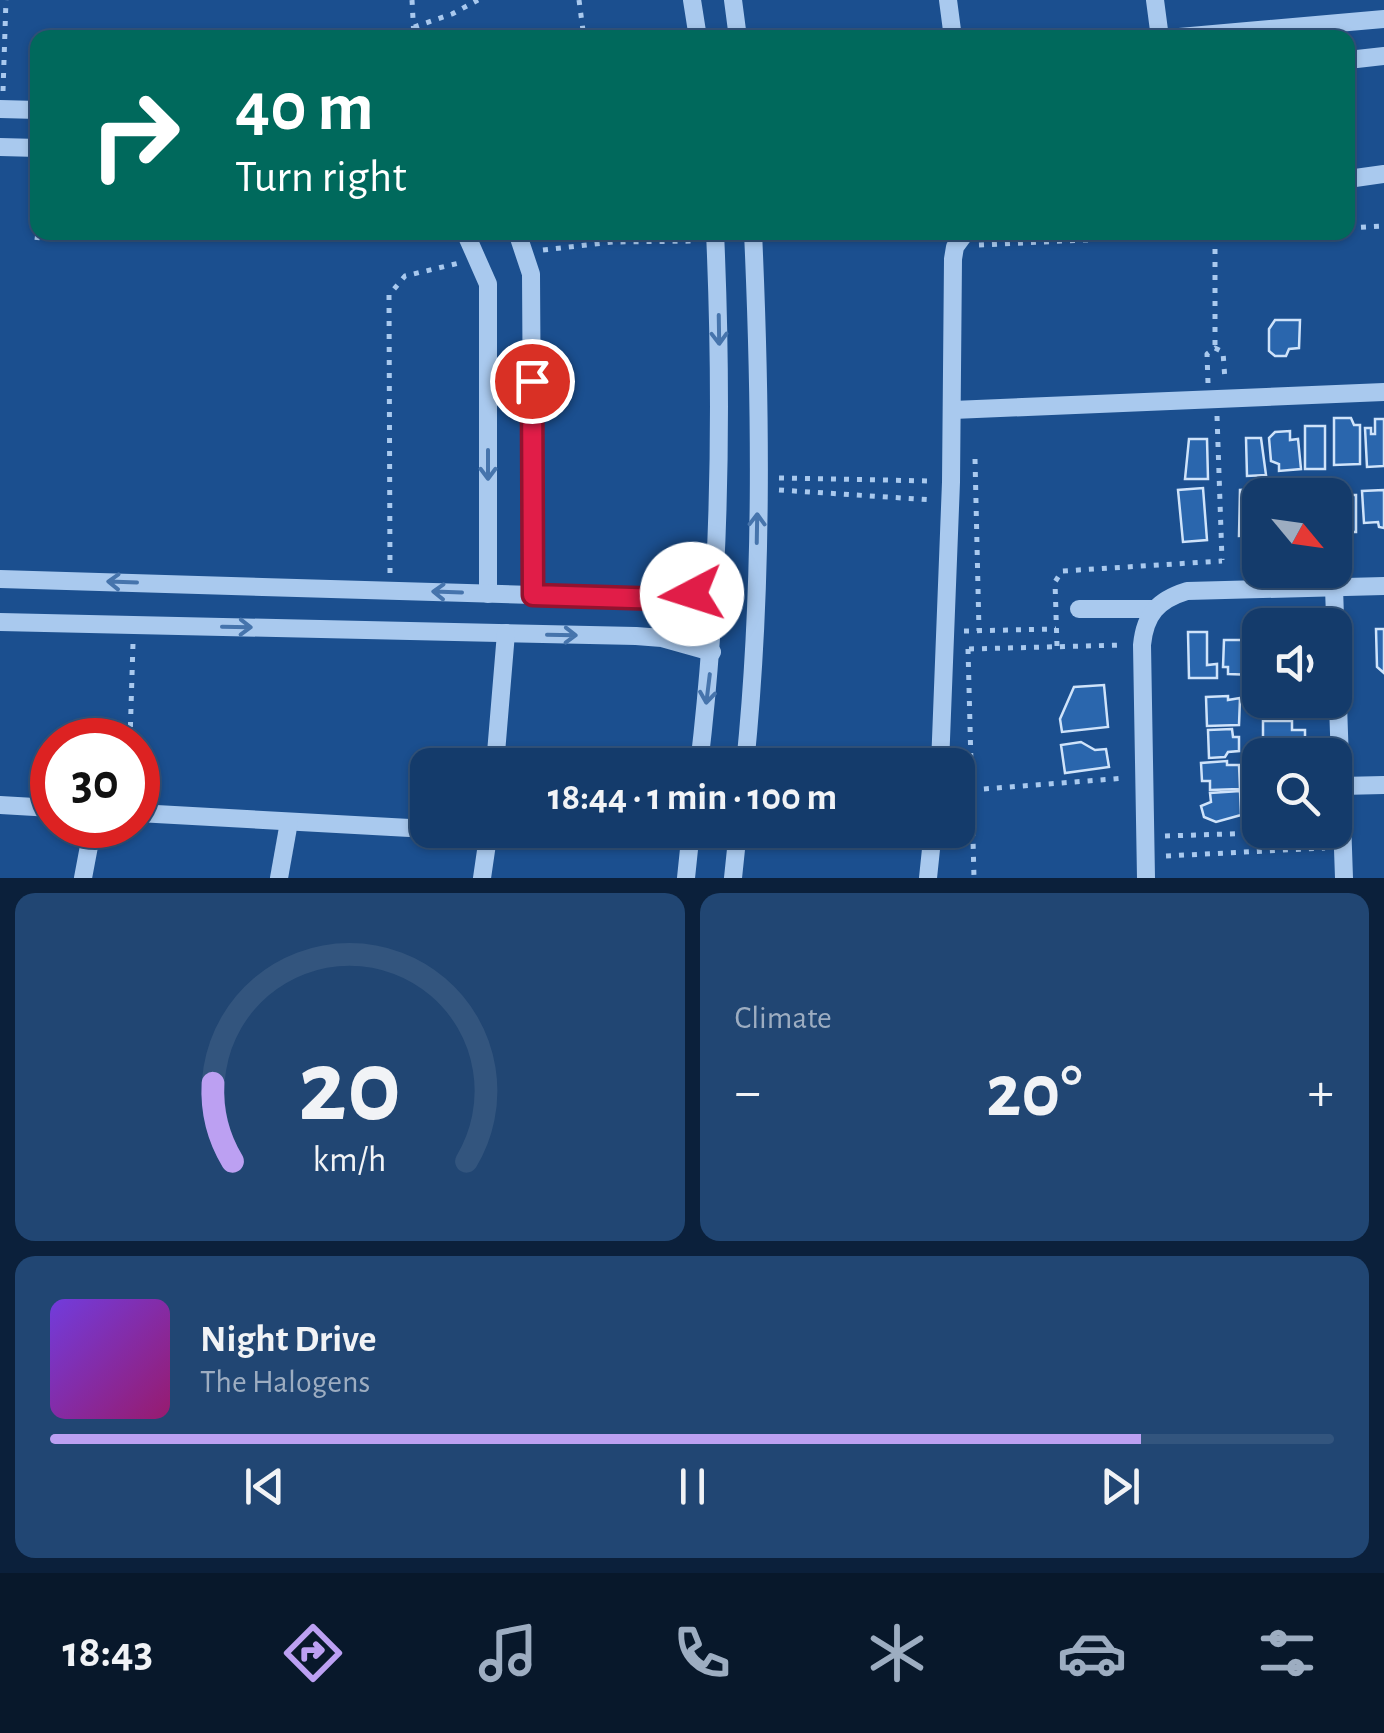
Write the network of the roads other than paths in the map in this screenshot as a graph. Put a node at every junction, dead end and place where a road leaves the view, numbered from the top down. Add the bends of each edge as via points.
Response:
1 (692, 0) edge
2 (733, 0) edge
3 (948, 0) edge
4 (1155, 0) edge
5 (1384, 19) edge
6 (697, 30) edge
7 (738, 30) edge
8 (952, 30) edge
9 (1159, 30) edge
10 (1259, 30) edge
11 (1384, 56) edge
12 (1355, 59) edge
13 (1, 109) edge
14 (30, 110) edge
15 (0, 147) edge
16 (30, 148) edge
17 (1384, 174) edge
18 (1355, 178) edge
19 (469, 240) edge
20 (520, 240) edge
21 (715, 240) edge
22 (754, 240) edge
23 (961, 240) edge
24 (1384, 392) edge
25 (953, 410) junction
26 (0, 579) edge
27 (717, 584) junction
28 (1384, 586) edge
29 (1352, 587) edge
30 (1334, 588) joint
31 (488, 594) junction
32 (533, 595) junction
33 (1154, 608) junction
34 (1079, 609) dead end
35 (0, 622) edge
36 (506, 633) junction
37 (712, 652) junction
38 (1339, 738) edge
39 (496, 748) edge
40 (701, 748) edge
41 (746, 748) edge
42 (941, 748) edge
43 (1384, 785) edge
44 (1352, 786) edge
45 (0, 806) edge
46 (30, 807) edge
47 (160, 814) edge
48 (290, 822) junction
49 (410, 828) edge
50 (89, 848) edge
51 (486, 848) edge
52 (690, 848) edge
53 (736, 848) edge
54 (931, 848) edge
55 (1342, 848) edge
56 (83, 878) edge
57 (279, 878) edge
58 (482, 878) edge
59 (686, 878) edge
60 (733, 878) edge
61 (928, 878) edge
62 (1146, 878) edge
63 (1344, 878) edge

1 - 6 street
2 - 7 street
3 - 8 street
4 - 9 street
5 - 10 street
11 - 12 street
13 - 14 street
15 - 16 street
17 - 18 street
19 -> 31 street via 488,284
20 - 32 street via 531,274
21 -> 27 street
41 -> 22 street via 758,483
23 - 25 street
24 - 25 street
25 - 42 street
31 -> 26 street
27 - 32 street via 664,599
27 - 37 street
28 - 29 street
30 - 33 street via 1187,591
30 - 38 street
31 - 32 street
33 - 34 street
33 - 62 street via 1142,644
35 -> 36 street
36 -> 37 street via 662,638
36 - 39 street
37 -> 40 street
43 - 44 street
45 - 46 street
47 - 48 street
48 - 49 street
48 - 57 street
50 - 56 street
51 - 58 street
52 - 59 street
53 - 60 street
54 - 61 street
55 - 63 street

